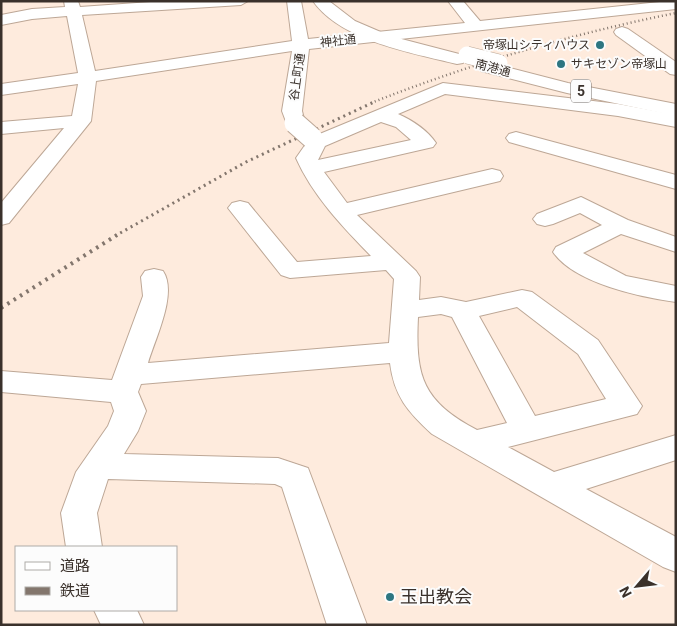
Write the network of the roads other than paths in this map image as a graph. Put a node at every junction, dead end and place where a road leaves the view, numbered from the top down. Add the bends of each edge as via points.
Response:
1 (240, 1) edge
2 (294, 1) edge
3 (320, 1) edge
4 (333, 1) edge
5 (455, 1) edge
6 (578, 1) edge
7 (676, 5) edge
8 (73, 6) edge
9 (595, 15) junction
10 (1, 20) edge
11 (477, 27) junction
12 (622, 32) dead end
13 (387, 36) junction
14 (301, 45) junction
15 (493, 65) junction
16 (676, 70) edge
17 (88, 77) junction
18 (1, 90) edge
19 (676, 101) edge
20 (676, 110) edge
21 (381, 114) junction
22 (81, 121) junction
23 (676, 121) edge
24 (1, 128) edge
25 (516, 138) dead end
26 (314, 140) junction
27 (311, 168) junction
28 (492, 176) dead end
29 (676, 182) edge
30 (240, 208) dead end
31 (343, 211) junction
32 (1, 218) edge
33 (545, 219) dead end
34 (620, 225) junction
35 (676, 245) edge
36 (393, 262) junction
37 (154, 277) dead end
38 (676, 294) edge
39 (463, 311) junction
40 (404, 312) junction
41 (403, 352) junction
42 (1, 381) edge
43 (125, 383) junction
44 (527, 430) junction
45 (474, 443) junction
46 (676, 447) edge
47 (98, 466) junction
48 (552, 486) junction
49 (84, 546) edge
50 (676, 556) edge
51 (115, 611) edge
52 (124, 625) edge
53 (347, 625) edge

1 - 8 street
2 - 14 street, 谷上町通
3 - 13 street, 南港通 / 5 via 345,21
4 - 13 street, 南港通 / 5 via 347,14
5 - 11 street
6 - 9 street
7 - 9 street, 神社通
8 - 10 street
8 - 17 street
9 - 11 street, 神社通
11 - 13 street, 神社通
12 - 16 street
13 - 14 street, 神社通
13 - 15 street, 南港通 / 5
14 - 17 street, 神社通
14 - 26 street, 谷上町通, bridge via 292,111 295,123
15 - 19 street, 南港通 / 5
15 - 20 street, 南港通 / 5 via 567,88
17 - 18 street, 神社通
17 - 22 street
21 - 23 street via 443,88 618,110
21 - 26 street
21 - 27 street via 403,123 426,142
22 - 24 street
22 - 32 street
25 - 29 street
26 - 27 street via 307,158
27 - 31 street
28 - 31 street
30 - 36 street via 290,270
31 - 36 street
33 - 34 street via 581,204
34 - 35 street
34 - 38 street via 565,252 614,282
36 - 40 street via 407,276
37 - 43 street via 156,296
39 - 40 street via 454,305
39 - 44 street
39 - 44 street via 522,298 588,347 626,406
40 - 41 street
41 - 43 street
41 - 45 street via 407,377 419,403 444,426
42 - 43 street
43 - 47 street via 130,411 122,431
44 - 45 street
45 - 48 street
46 - 48 street
47 - 49 street via 79,513
47 - 53 street via 278,471 296,478
48 - 50 street
51 - 52 street

